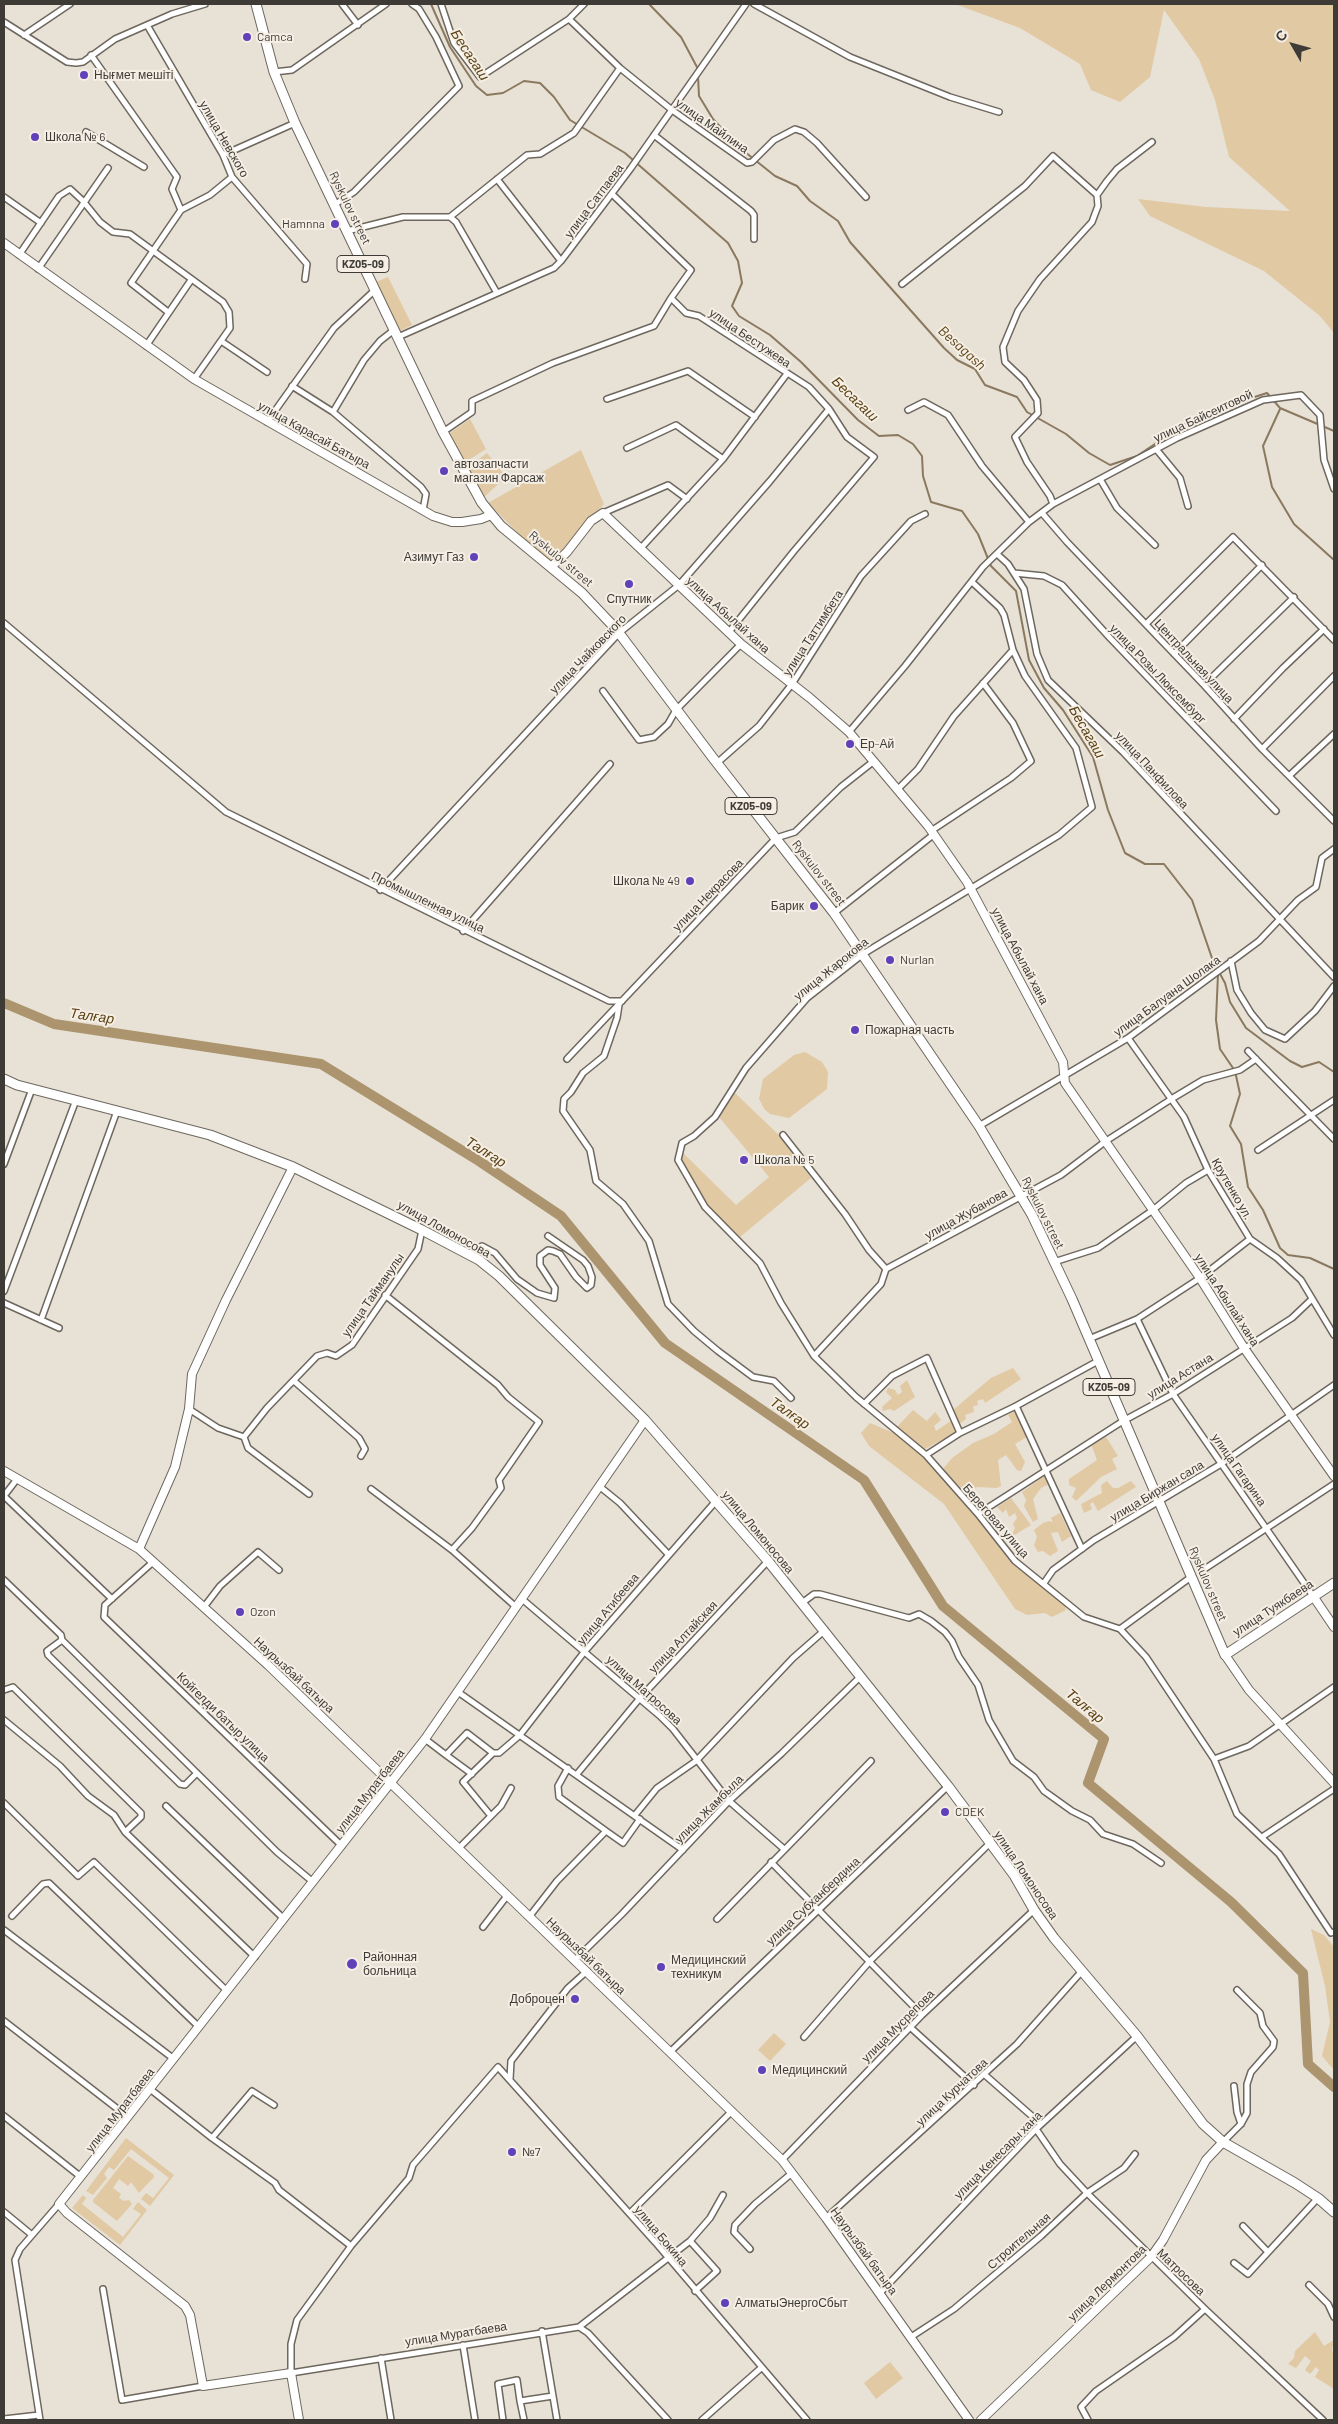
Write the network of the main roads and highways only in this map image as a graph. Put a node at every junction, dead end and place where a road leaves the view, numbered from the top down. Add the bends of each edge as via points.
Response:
1 (256, 4) edge
2 (4, 1079) edge
3 (1334, 1583) edge
4 (1225, 1655) joint
5 (1334, 2212) edge

1 - 4 main road, Ryskulov street / KZ05-09 via 274,72 295,123 443,432 482,503 491,515 600,610 619,633 834,913 979,1126 1021,1196 1054,1262
2 - 5 main road, улица Ломоносова via 210,1135 293,1168 468,1254 499,1276 645,1420 768,1561 948,1786 1014,1875 1034,1910 1137,2036 1203,2124 1223,2142 1318,2198
3 - 4 main road, улица Туякбаева

